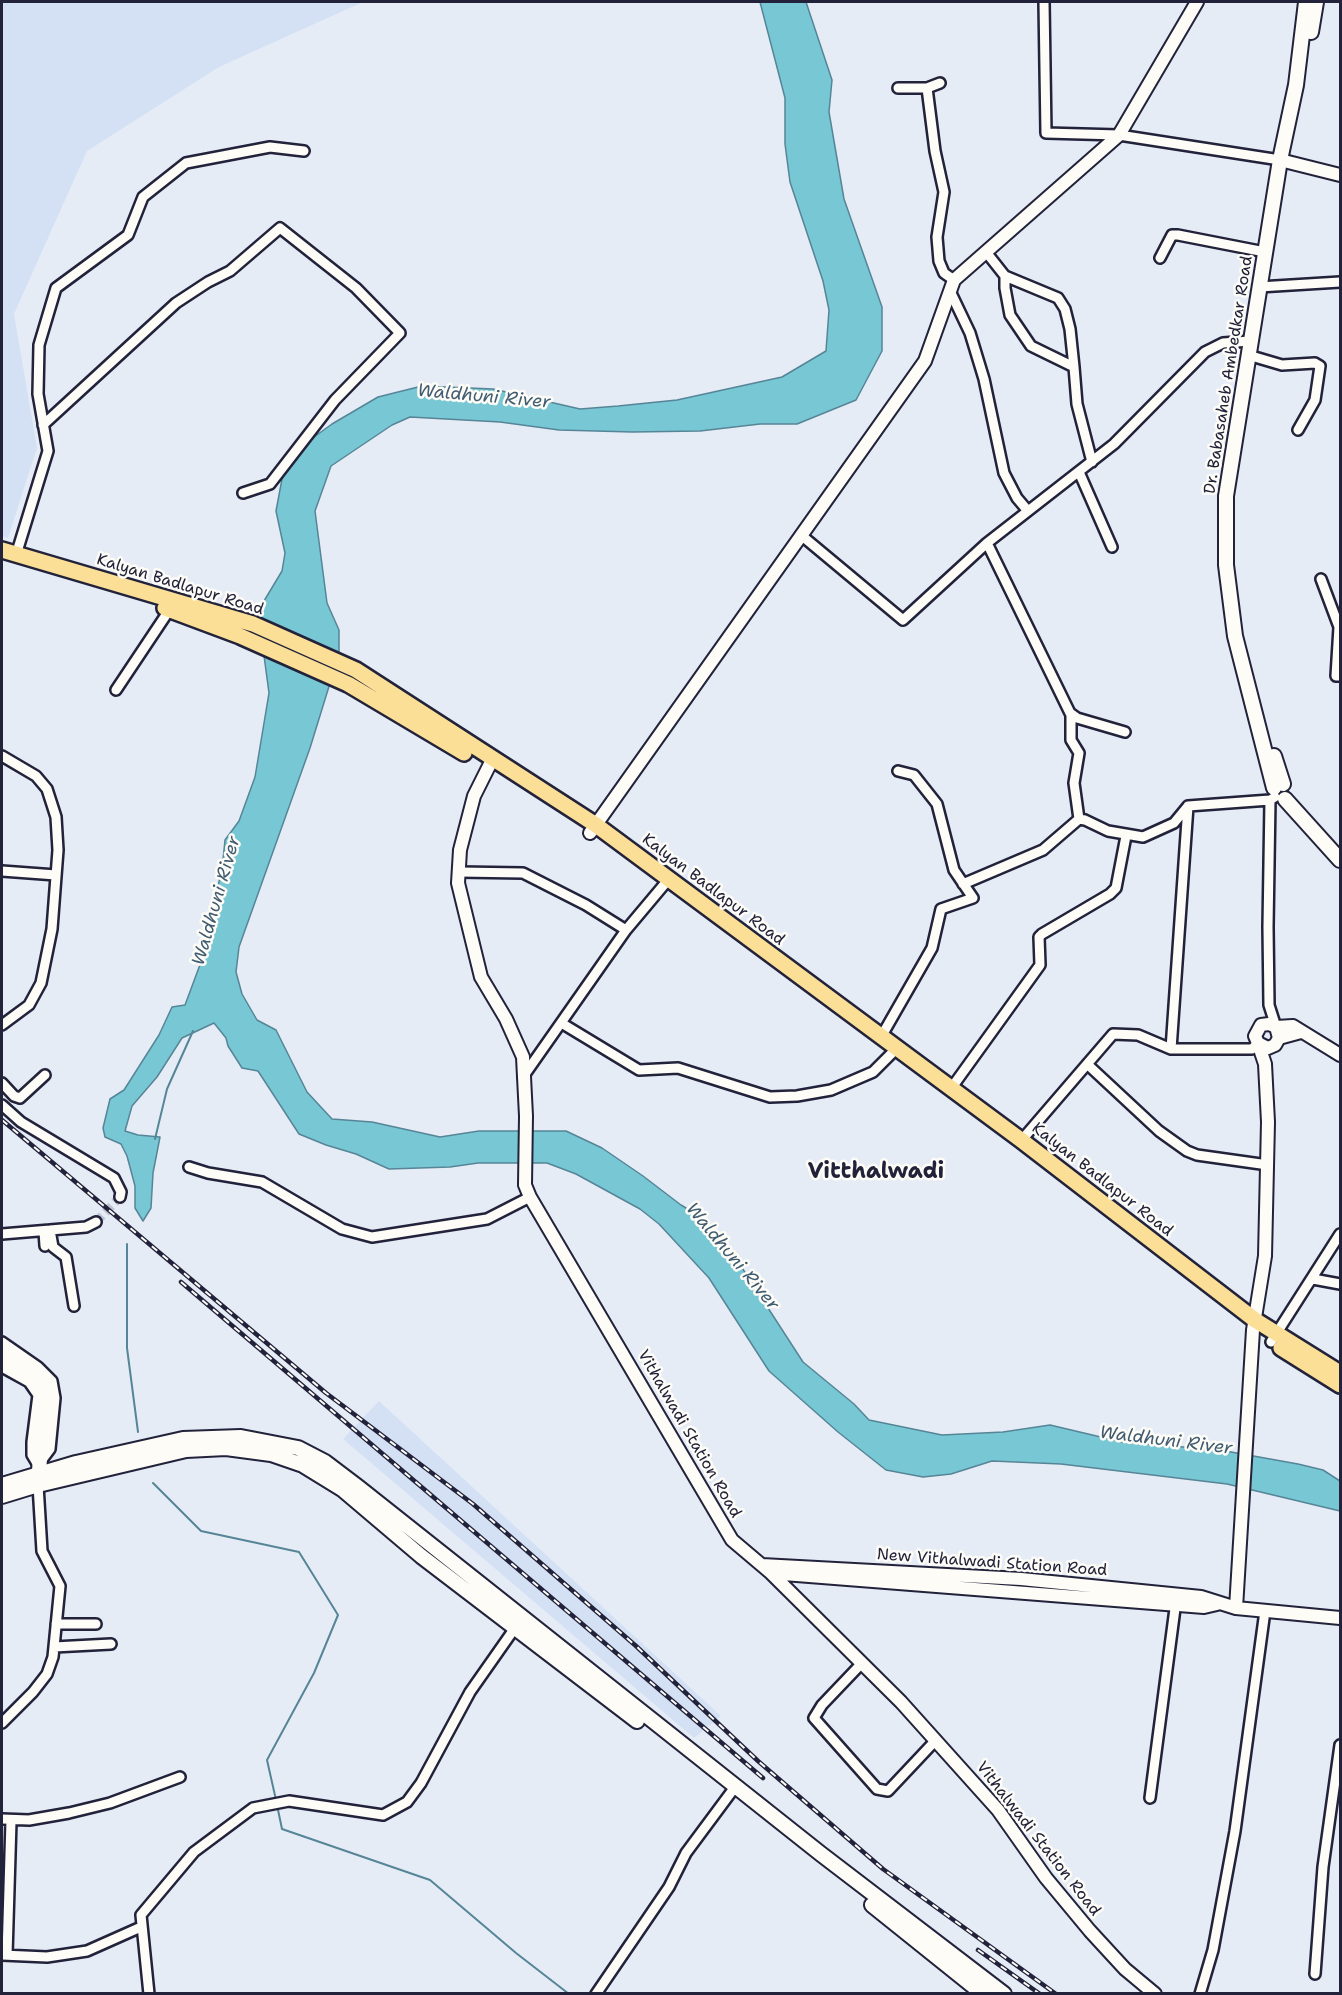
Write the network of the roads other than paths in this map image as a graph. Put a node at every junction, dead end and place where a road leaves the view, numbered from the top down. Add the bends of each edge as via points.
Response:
1 (1044, 2) edge
2 (1197, 2) edge
3 (1306, 2) edge
4 (1316, 2) edge
5 (940, 83) dead end
6 (898, 88) dead end
7 (927, 88) junction
8 (1119, 135) junction
9 (304, 151) dead end
10 (1284, 161) junction
11 (1341, 175) edge
12 (986, 252) junction
13 (1265, 252) junction
14 (1160, 258) dead end
15 (1005, 276) junction
16 (1341, 282) edge
17 (952, 285) junction
18 (1263, 286) junction
19 (1251, 351) junction
20 (1074, 367) junction
21 (43, 425) junction
22 (1298, 430) dead end
23 (1092, 462) junction
24 (1079, 472) junction
25 (243, 493) dead end
26 (1028, 511) junction
27 (801, 535) junction
28 (987, 543) junction
29 (1112, 547) dead end
30 (6, 555) edge
31 (1321, 579) dead end
32 (172, 606) junction
33 (1341, 676) edge
34 (116, 690) dead end
35 (1071, 714) junction
36 (1125, 732) dead end
37 (2, 756) edge
38 (490, 763) junction
39 (898, 771) dead end
40 (1279, 793) junction
41 (1188, 806) junction
42 (1079, 819) junction
43 (593, 829) junction
44 (1126, 836) junction
45 (1341, 848) edge
46 (1341, 860) edge
47 (2, 871) edge
48 (459, 872) junction
49 (56, 875) junction
50 (666, 881) junction
51 (963, 884) junction
52 (626, 930) junction
53 (1269, 1005) junction
54 (562, 1024) junction
55 (2, 1025) edge
56 (1258, 1035) junction
57 (881, 1037) junction
58 (1276, 1038) junction
59 (1171, 1049) junction
60 (894, 1052) junction
61 (1341, 1055) edge
62 (1088, 1064) junction
63 (1265, 1064) junction
64 (45, 1075) dead end
65 (523, 1077) junction
66 (2, 1083) edge
67 (950, 1090) junction
68 (2, 1105) edge
69 (1018, 1143) junction
70 (1268, 1165) junction
71 (189, 1167) dead end
72 (527, 1191) junction
73 (120, 1197) dead end
74 (96, 1222) tunnel mouth
75 (47, 1231) junction
76 (2, 1234) edge
77 (1341, 1234) edge
78 (45, 1246) dead end
79 (1313, 1279) junction
80 (1341, 1284) edge
81 (74, 1306) dead end
82 (1254, 1325) junction
83 (1274, 1338) junction
84 (2, 1341) edge
85 (2, 1354) edge
86 (2, 1366) edge
87 (1341, 1373) edge
88 (1341, 1385) edge
89 (38, 1474) junction
90 (2, 1485) edge
91 (2, 1496) edge
92 (766, 1569) junction
93 (1176, 1599) junction
94 (1236, 1608) junction
95 (1264, 1611) junction
96 (1341, 1618) edge
97 (518, 1623) junction
98 (56, 1624) junction
99 (96, 1624) dead end
100 (111, 1644) dead end
101 (54, 1647) junction
102 (862, 1663) junction
103 (2, 1723) edge
104 (936, 1740) junction
105 (1341, 1745) edge
106 (180, 1777) dead end
107 (733, 1790) junction
108 (1149, 1798) dead end
109 (6, 1820) edge
110 (141, 1927) junction
111 (927, 1942) junction
112 (4, 1955) edge
113 (1315, 1974) dead end
114 (149, 1994) edge
115 (596, 1994) edge
116 (983, 1994) edge
117 (1004, 1994) edge
118 (1155, 1994) edge
119 (1200, 1994) edge

1 - 8 street via 1046,133
2 - 8 street
3 - 10 main road, Dr. Babasaheb Ambedkar Road
4 - 10 main road, Dr. Babasaheb Ambedkar Road
5 - 7 street
6 - 7 street
7 - 17 street via 944,192 937,237 939,261
8 - 10 street
8 - 12 street
9 - 21 street via 270,147 186,163 143,198 129,235 56,288 39,345 38,394
10 - 11 street
10 - 13 main road, Dr. Babasaheb Ambedkar Road
10 - 18 main road, Dr. Babasaheb Ambedkar Road
12 - 15 street
12 - 17 street
13 - 14 street via 1172,235
13 - 18 main road, Dr. Babasaheb Ambedkar Road
15 - 20 street via 1011,315 1019,330 1032,346
15 - 20 street via 1058,298 1070,329
16 - 18 street
17 - 26 street via 981,369 1004,473
17 - 27 street via 925,361
18 - 19 main road, Dr. Babasaheb Ambedkar Road
19 - 22 street via 1282,365 1320,366 1315,400
19 - 23 street via 1223,343 1204,352
19 - 40 main road, Dr. Babasaheb Ambedkar Road via 1226,496 1235,636
20 - 23 street via 1077,405
21 - 25 street via 176,303 230,271 280,228 356,288 400,333 335,400 270,484
21 - 30 street via 48,452
23 - 24 street
24 - 26 street
24 - 29 street
26 - 28 street
27 - 28 street via 903,620
27 - 43 street
28 - 35 street
30 - 32 main road, Kalyan Badlapur Road
31 - 33 street via 1339,627 1336,676
32 - 34 street
32 - 38 main road, Kalyan Badlapur Road via 348,684
32 - 38 main road, Kalyan Badlapur Road via 253,624 356,670
35 - 36 street
35 - 42 street via 1071,740 1079,753 1074,783
37 - 49 street via 36,776 47,789 56,817
38 - 43 main road, Kalyan Badlapur Road
38 - 48 street via 474,796 460,850
39 - 51 street via 914,775 937,804 954,870
40 - 41 street
40 - 45 main road, Dr. Babasaheb Ambedkar Road
40 - 46 main road, Dr. Babasaheb Ambedkar Road
40 - 53 street
41 - 44 street via 1164,830 1143,837
41 - 59 street
42 - 44 street
42 - 51 street via 1043,850
43 - 50 main road, Kalyan Badlapur Road
44 - 67 street via 1116,888 1039,937 1040,965
47 - 49 street
48 - 52 street via 523,873
48 - 65 street via 467,926 481,977 523,1057
49 - 55 street via 52,929 41,983 29,1005
50 - 52 street
50 - 57 main road, Kalyan Badlapur Road
50 - 60 main road, Kalyan Badlapur Road
51 - 57 street via 973,898 941,909 932,948
52 - 54 street
53 - 56 street
53 - 58 street
54 - 60 street via 639,1070 678,1068 770,1097 831,1090 873,1072
54 - 65 street
56 - 58 street via 1264,1048
56 - 58 street via 1269,1024
56 - 59 street via 1252,1049
56 - 63 street
57 - 60 main road, Kalyan Badlapur Road
58 - 61 street via 1301,1032
58 - 63 street
59 - 62 street via 1138,1035 1113,1034
60 - 67 main road, Kalyan Badlapur Road
60 - 69 main road, Kalyan Badlapur Road
62 - 69 street
62 - 70 street via 1187,1151
63 - 70 street
64 - 66 street via 20,1098
65 - 72 street
67 - 69 main road, Kalyan Badlapur Road
68 - 73 street via 21,1122 114,1178
69 - 82 main road, Kalyan Badlapur Road
70 - 82 street via 1265,1256
71 - 72 street via 262,1182 342,1229 372,1237 487,1219
72 - 92 street, Vithalwadi Station Road via 732,1540
74 - 75 street via 86,1227
75 - 76 street
75 - 78 street
75 - 81 street via 54,1249 66,1257
77 - 79 street
79 - 80 street
79 - 83 street
82 - 83 main road, Kalyan Badlapur Road
82 - 94 street
83 - 87 main road, Kalyan Badlapur Road
83 - 88 main road, Kalyan Badlapur Road
84 - 89 street via 52,1381 55,1398 50,1449
85 - 89 main road via 46,1389
86 - 89 street via 29,1382 38,1395 32,1442
89 - 90 main road
89 - 91 main road
89 - 97 main road via 128,1458 183,1439 241,1437 298,1448
89 - 98 street via 42,1551 60,1586
92 - 93 street, New Vithalwadi Station Road via 1021,1579 1076,1590
92 - 102 street, Vithalwadi Station Road
93 - 94 street, New Vithalwadi Station Road via 1201,1597
93 - 108 street
94 - 95 street, New Vithalwadi Station Road
95 - 96 street, New Vithalwadi Station Road
95 - 119 street via 1233,1841 1213,1950
97 - 107 main road
97 - 110 street via 470,1692 407,1802 382,1815 289,1801 254,1808 194,1852 141,1915
98 - 99 street
98 - 101 street
100 - 101 street
101 - 103 street via 47,1674
102 - 104 street, Vithalwadi Station Road
102 - 104 street via 814,1718 877,1789 888,1791
104 - 118 street, Vithalwadi Station Road via 998,1810 1090,1931
105 - 113 street via 1323,1867
106 - 109 street via 110,1803 39,1818
107 - 111 main road
107 - 115 street via 686,1853 669,1887
109 - 112 street
110 - 112 street via 87,1951 47,1957
110 - 114 street
111 - 116 main road
111 - 117 main road

